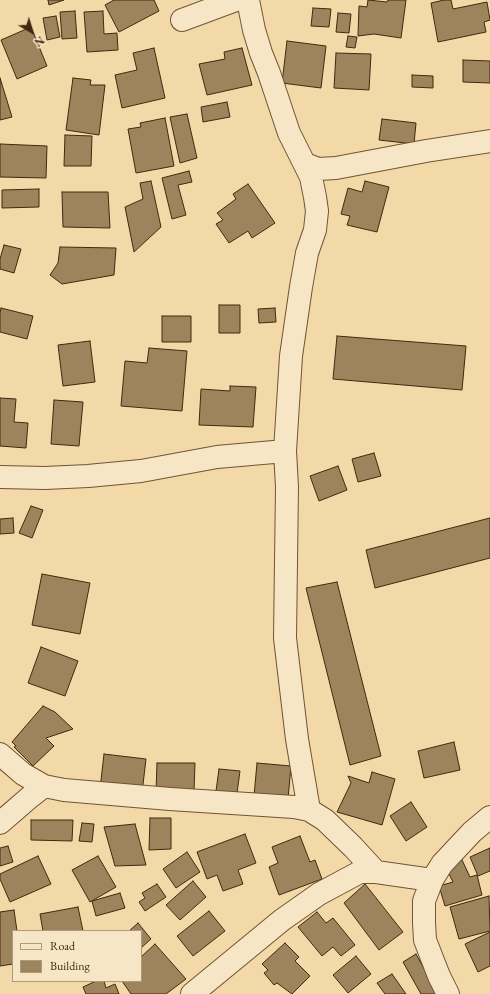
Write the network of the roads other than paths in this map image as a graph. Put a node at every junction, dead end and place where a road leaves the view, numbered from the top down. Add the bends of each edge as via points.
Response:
1 (236, 0) edge
2 (248, 0) edge
3 (182, 20) dead end
4 (490, 141) edge
5 (305, 164) junction
6 (285, 451) junction
7 (0, 477) edge
8 (0, 754) edge
9 (44, 786) junction
10 (309, 810) junction
11 (490, 817) edge
12 (0, 823) edge
13 (376, 872) junction
14 (432, 880) junction
15 (192, 994) edge
16 (448, 994) edge

1 - 3 street
2 - 5 street via 254,30 289,133
4 - 5 street via 336,168 318,168
5 - 6 street via 311,177 317,212 302,280 291,356
6 - 7 street via 217,456 141,471 88,476
6 - 10 street via 285,638 297,739
8 - 9 street via 23,774
9 - 10 street via 170,800 279,805
9 - 12 street
10 - 13 street via 325,820
11 - 14 street via 442,864
13 - 14 street
13 - 15 street via 360,872 319,894 282,920
14 - 16 street via 424,902 425,940 438,976

